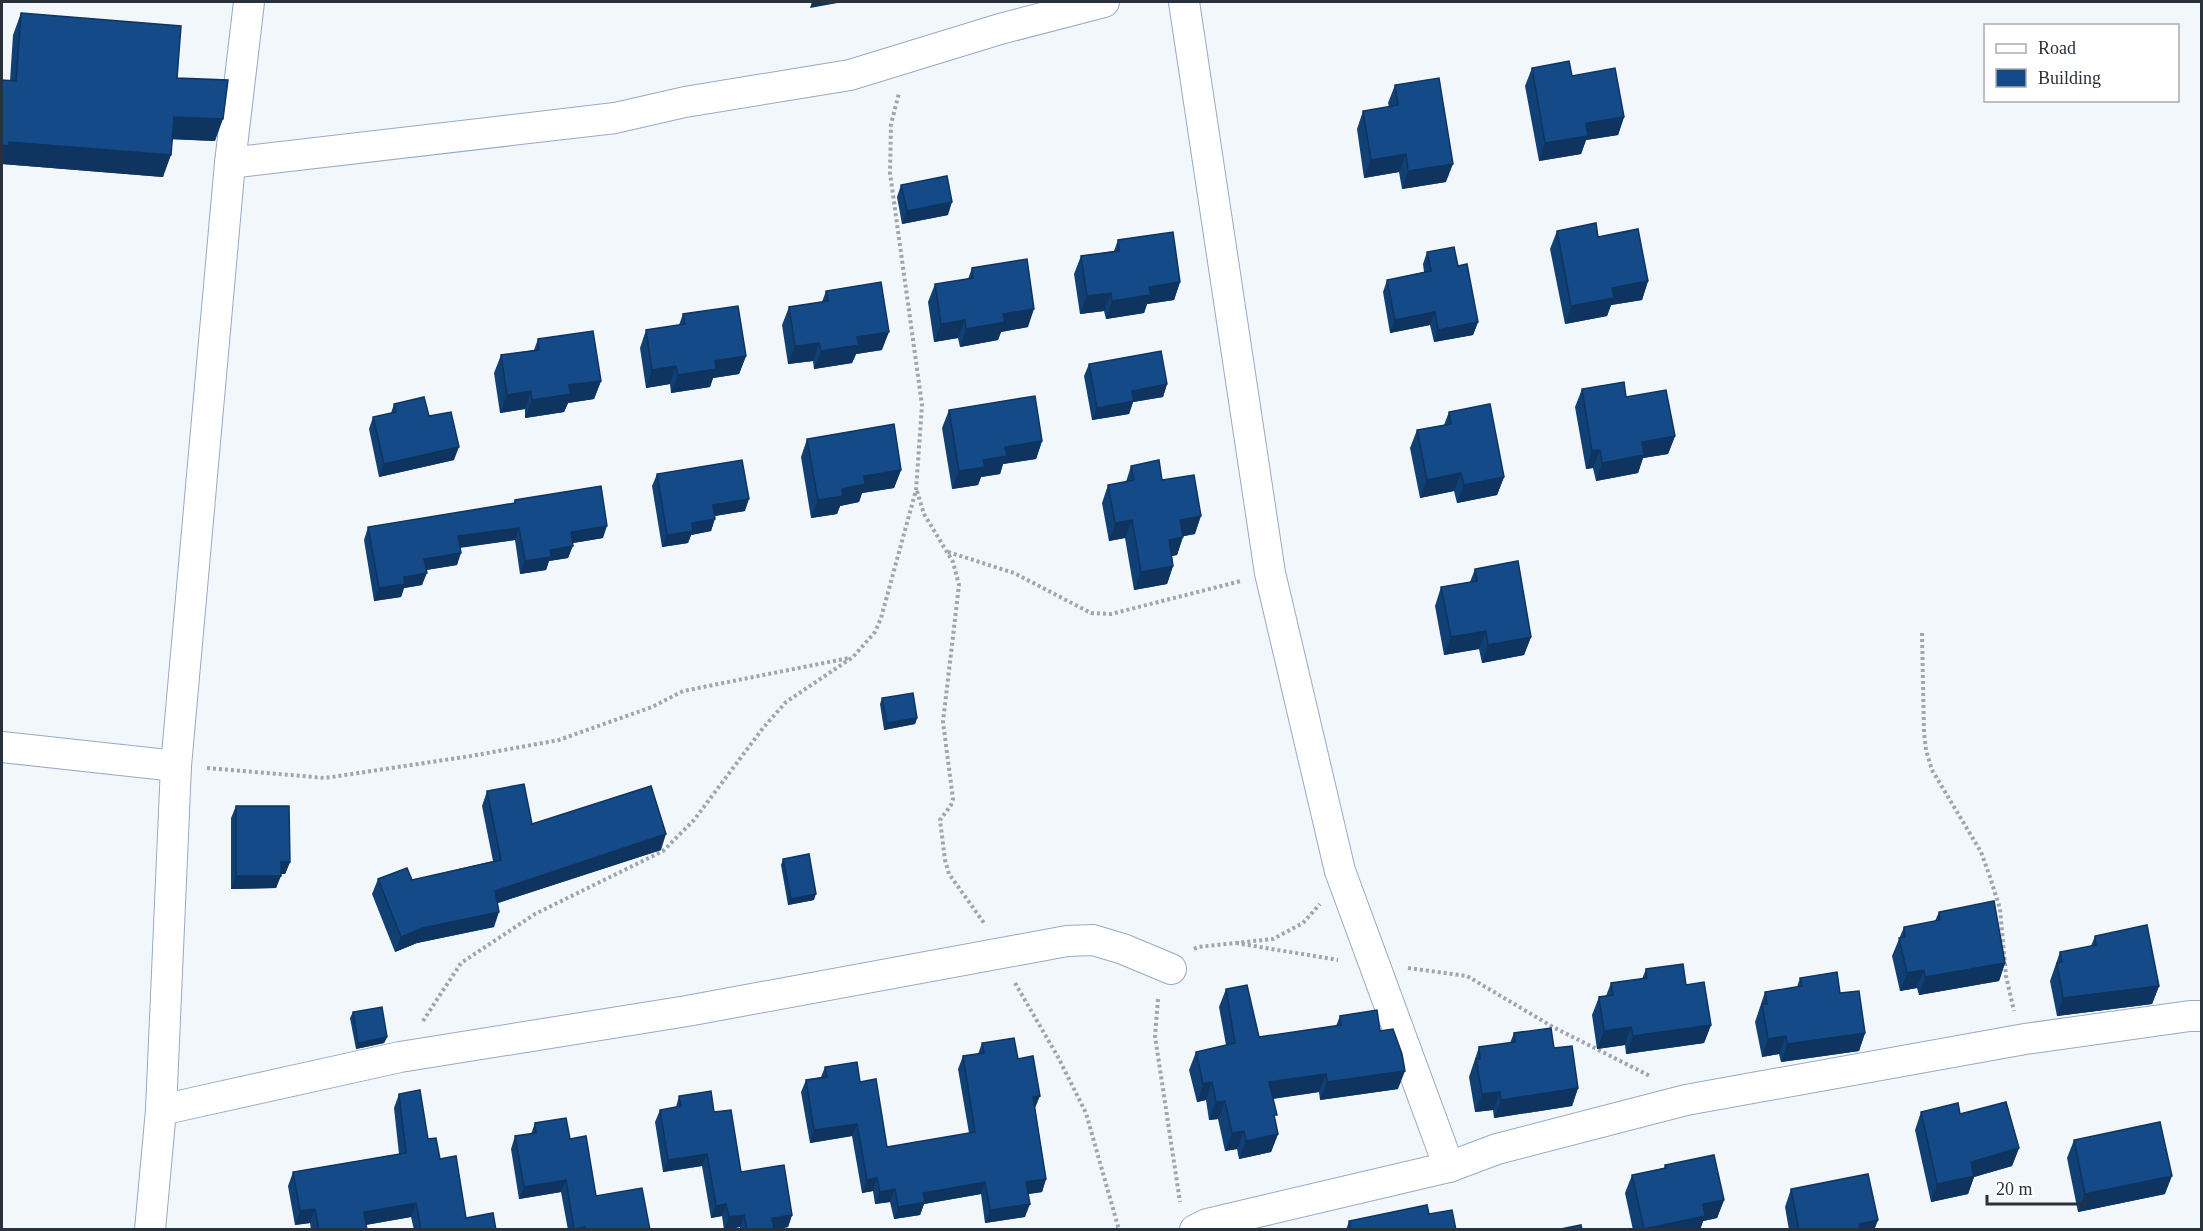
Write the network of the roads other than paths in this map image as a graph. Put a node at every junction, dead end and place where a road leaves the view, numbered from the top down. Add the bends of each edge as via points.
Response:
1 (249, 2) edge
2 (1104, 2) edge
3 (1184, 2) edge
4 (998, 15) edge
5 (230, 163) junction
6 (2, 747) edge
7 (176, 766) junction
8 (1170, 969) road end
9 (2202, 1016) edge
10 (161, 1110) junction
11 (1449, 1167) junction
12 (1188, 1218) edge
13 (150, 1230) edge

1 - 5 street
2 - 4 street
3 - 11 street via 1270,573 1340,871
4 - 5 street via 925,53 850,75 685,102 615,118
5 - 7 street
6 - 7 street
7 - 10 street
8 - 10 street via 1093,940 1067,941 687,1011 400,1057
9 - 11 street via 2025,1039 1686,1100 1497,1149
10 - 13 street
11 - 12 street via 1207,1224

